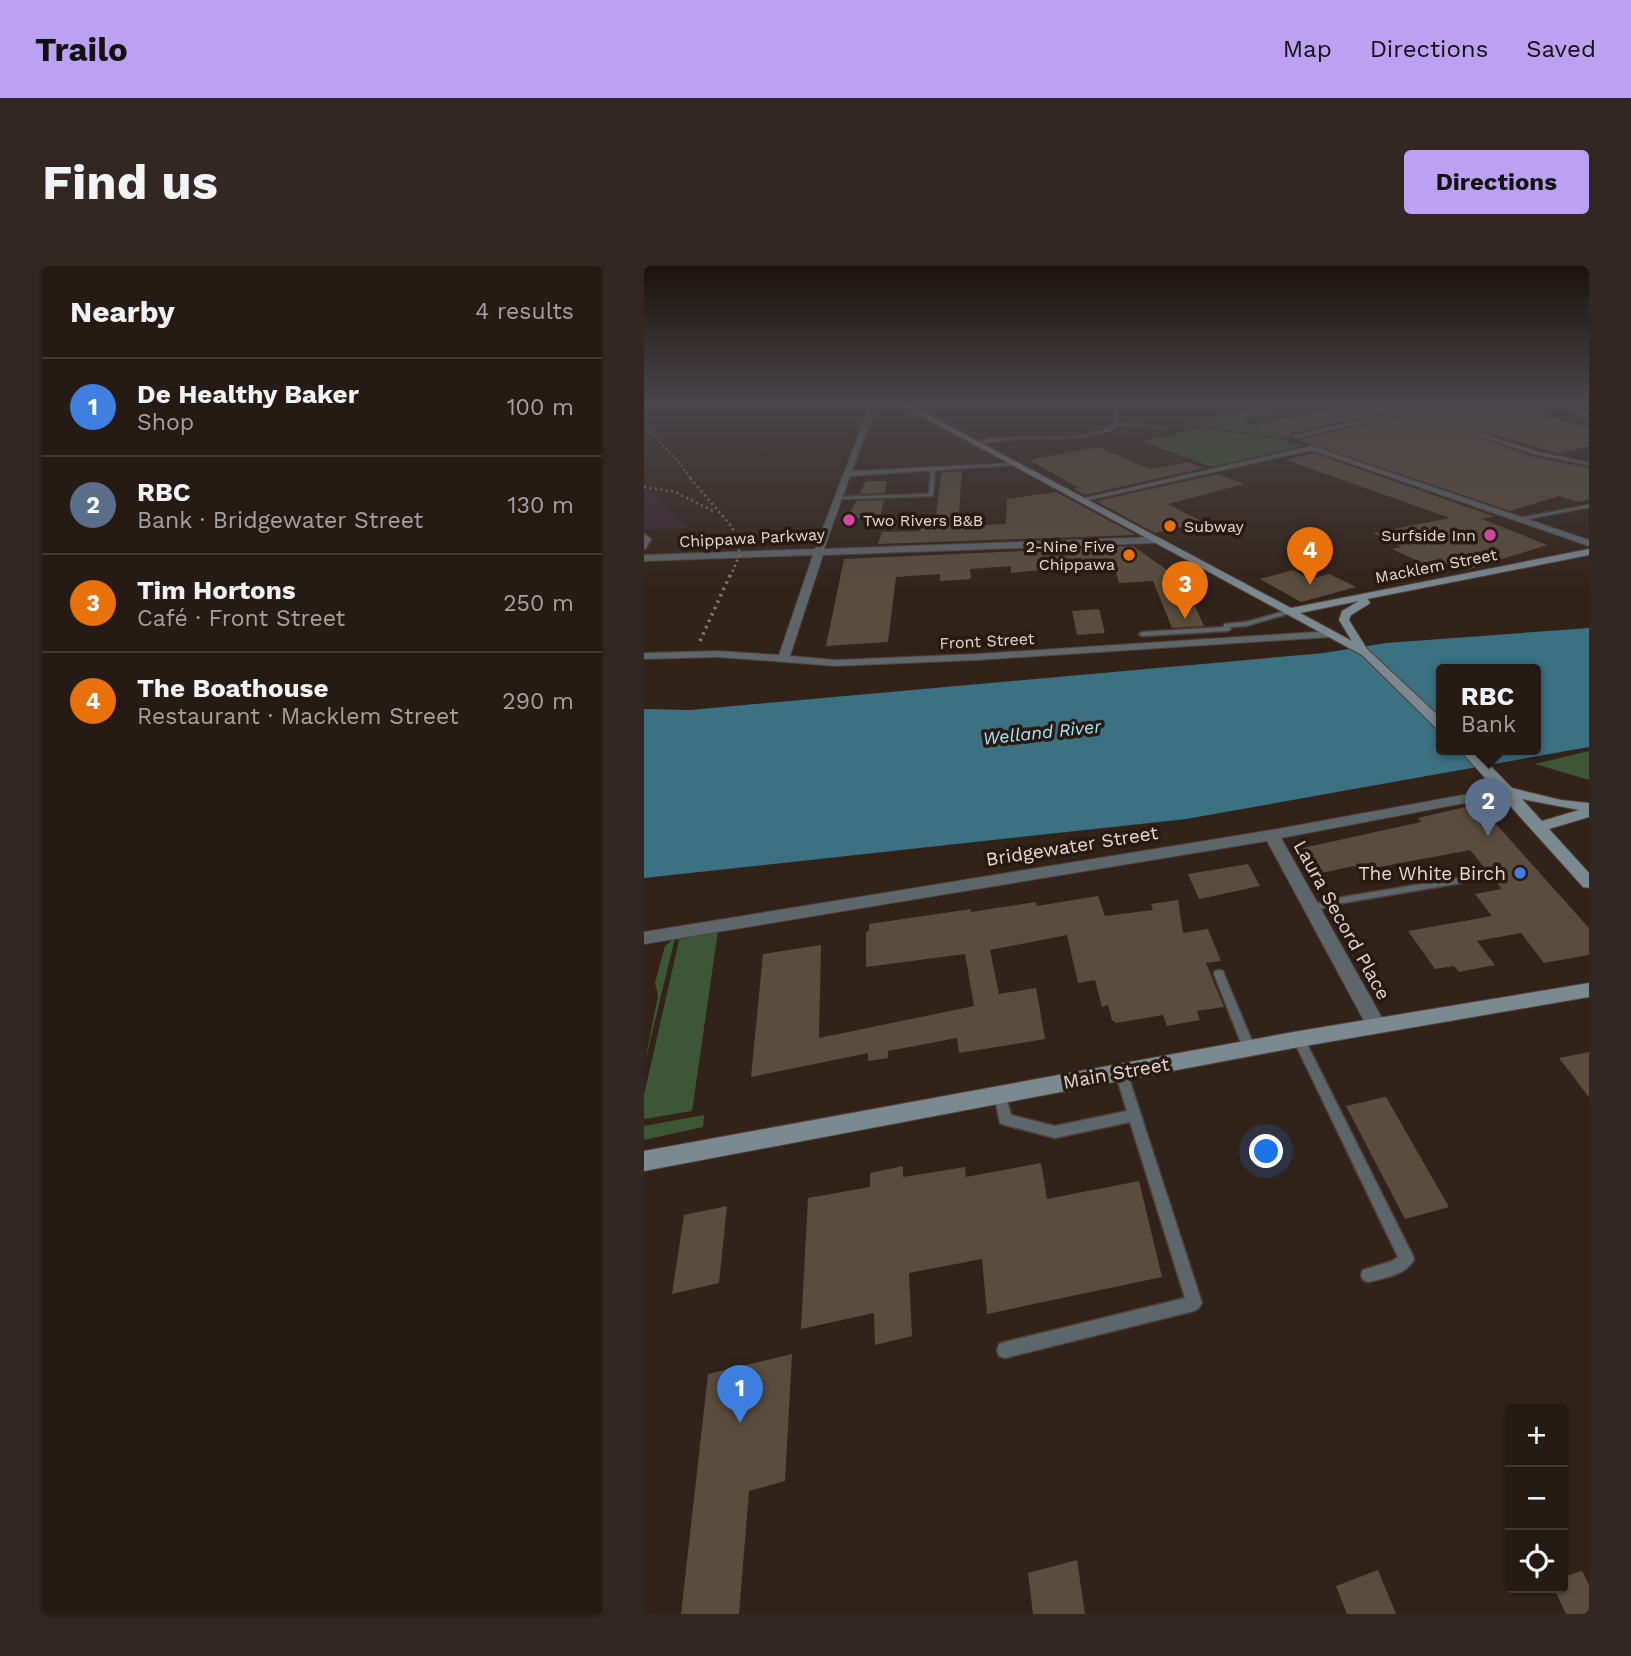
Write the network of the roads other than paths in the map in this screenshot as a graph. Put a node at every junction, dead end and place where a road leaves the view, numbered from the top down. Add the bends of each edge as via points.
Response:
1 (850, 465) edge
2 (1014, 465) joint
3 (1237, 465) edge
4 (1361, 465) edge
5 (933, 469) junction
6 (847, 474) junction
7 (838, 498) junction
8 (1080, 500) junction
9 (1589, 506) edge
10 (1517, 519) junction
11 (644, 536) edge
12 (1156, 540) junction
13 (1589, 543) edge
14 (644, 547) edge
15 (819, 551) junction
16 (1589, 552) edge
17 (644, 558) edge
18 (1415, 586) junction
19 (1289, 612) junction
20 (1227, 629) junction
21 (1142, 634) dead end
22 (1331, 634) junction
23 (1233, 641) junction
24 (1366, 653) junction
25 (644, 656) edge
26 (784, 658) junction
27 (1436, 720) edge
28 (1472, 755) edge
29 (1504, 788) junction
30 (1589, 810) edge
31 (1539, 827) junction
32 (1272, 835) junction
33 (1458, 881) dead end
34 (1589, 883) edge
35 (1313, 908) junction
36 (645, 941) edge
37 (1219, 974) dead end
38 (1589, 990) edge
39 (1376, 1025) junction
40 (1299, 1039) junction
41 (1250, 1048) junction
42 (1121, 1072) junction
43 (1000, 1094) junction
44 (1135, 1115) junction
45 (644, 1161) edge
46 (1368, 1275) dead end
47 (1005, 1350) dead end

1 - 6 street
2 - 5 street
2 - 8 main road
3 - 8 street
4 - 10 street
5 - 6 street
5 - 7 lane via 931,495
6 - 7 street
7 - 15 street
8 - 12 main road
9 - 10 lane
10 - 13 street
11 - 14 lane via 648,539
12 - 15 street, Chippawa Parkway
12 - 19 main road
15 - 17 street, Chippawa Parkway
15 - 26 street
16 - 18 main road, Macklem Street
18 - 19 main road, Macklem Street
18 - 24 main road via 1346,612 1349,631
19 - 20 lane via 1226,625
19 - 22 main road
20 - 21 lane
20 - 23 lane
22 - 23 street, Front Street
22 - 24 main road
23 - 26 street, Front Street via 1205,647 836,663
24 - 27 main road
25 - 26 street, Front Street
28 - 29 main road
29 - 30 main road
29 - 31 main road
29 - 32 street, Bridgewater Street
30 - 31 main road
31 - 34 main road
32 - 35 street, Laura Secord Place
32 - 36 street, Bridgewater Street
33 - 35 lane
35 - 39 street, Laura Secord Place
37 - 41 lane
38 - 39 main road, Main Street
39 - 40 main road, Main Street
40 - 41 main road, Main Street
40 - 46 lane via 1408,1259
41 - 42 main road, Main Street
42 - 43 main road, Main Street
42 - 44 lane
43 - 44 lane via 1004,1119 1055,1132
43 - 45 main road, Main Street
44 - 47 lane via 1194,1303

